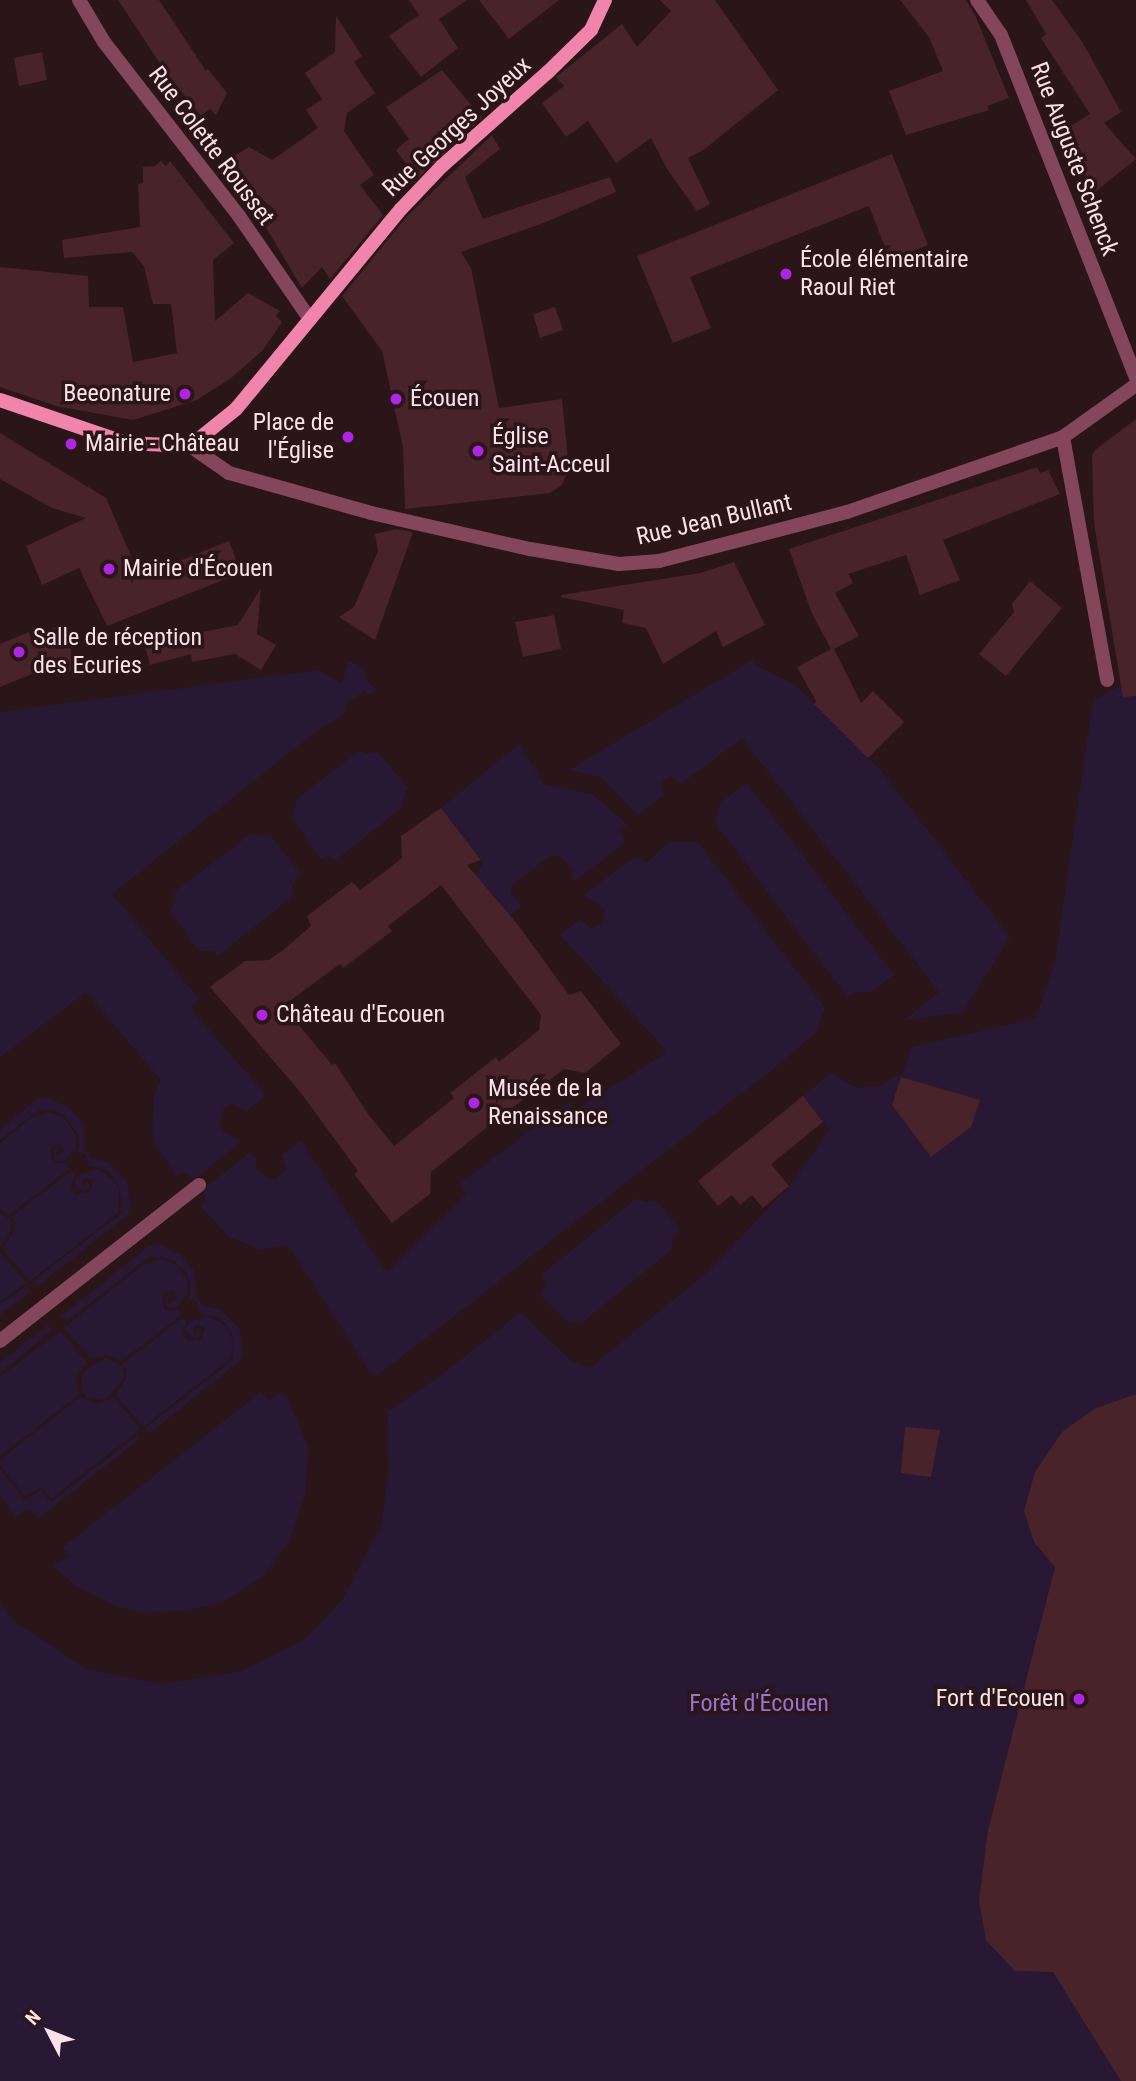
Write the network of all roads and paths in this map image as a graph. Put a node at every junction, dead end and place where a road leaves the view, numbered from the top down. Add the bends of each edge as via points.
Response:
1 (79, 0) edge
2 (605, 0) edge
3 (977, 0) edge
4 (309, 318) junction
5 (1136, 378) edge
6 (1136, 384) edge
7 (0, 400) edge
8 (1063, 437) junction
9 (190, 446) junction
10 (1107, 680) dead end
11 (199, 1185) dead end
12 (0, 1341) edge

1 - 4 street, Rue Colette Rousset via 104,43 239,216
2 - 4 main road, Rue Georges Joyeux via 591,30 442,166
3 - 5 street, Rue Auguste Schenck via 1001,35
4 - 9 main road via 236,409
6 - 8 street, Rue Jean Bullant
7 - 9 main road via 126,443
8 - 9 street, Rue Jean Bullant via 847,512 659,561 619,564 408,522 229,474
8 - 10 street
11 - 12 street

